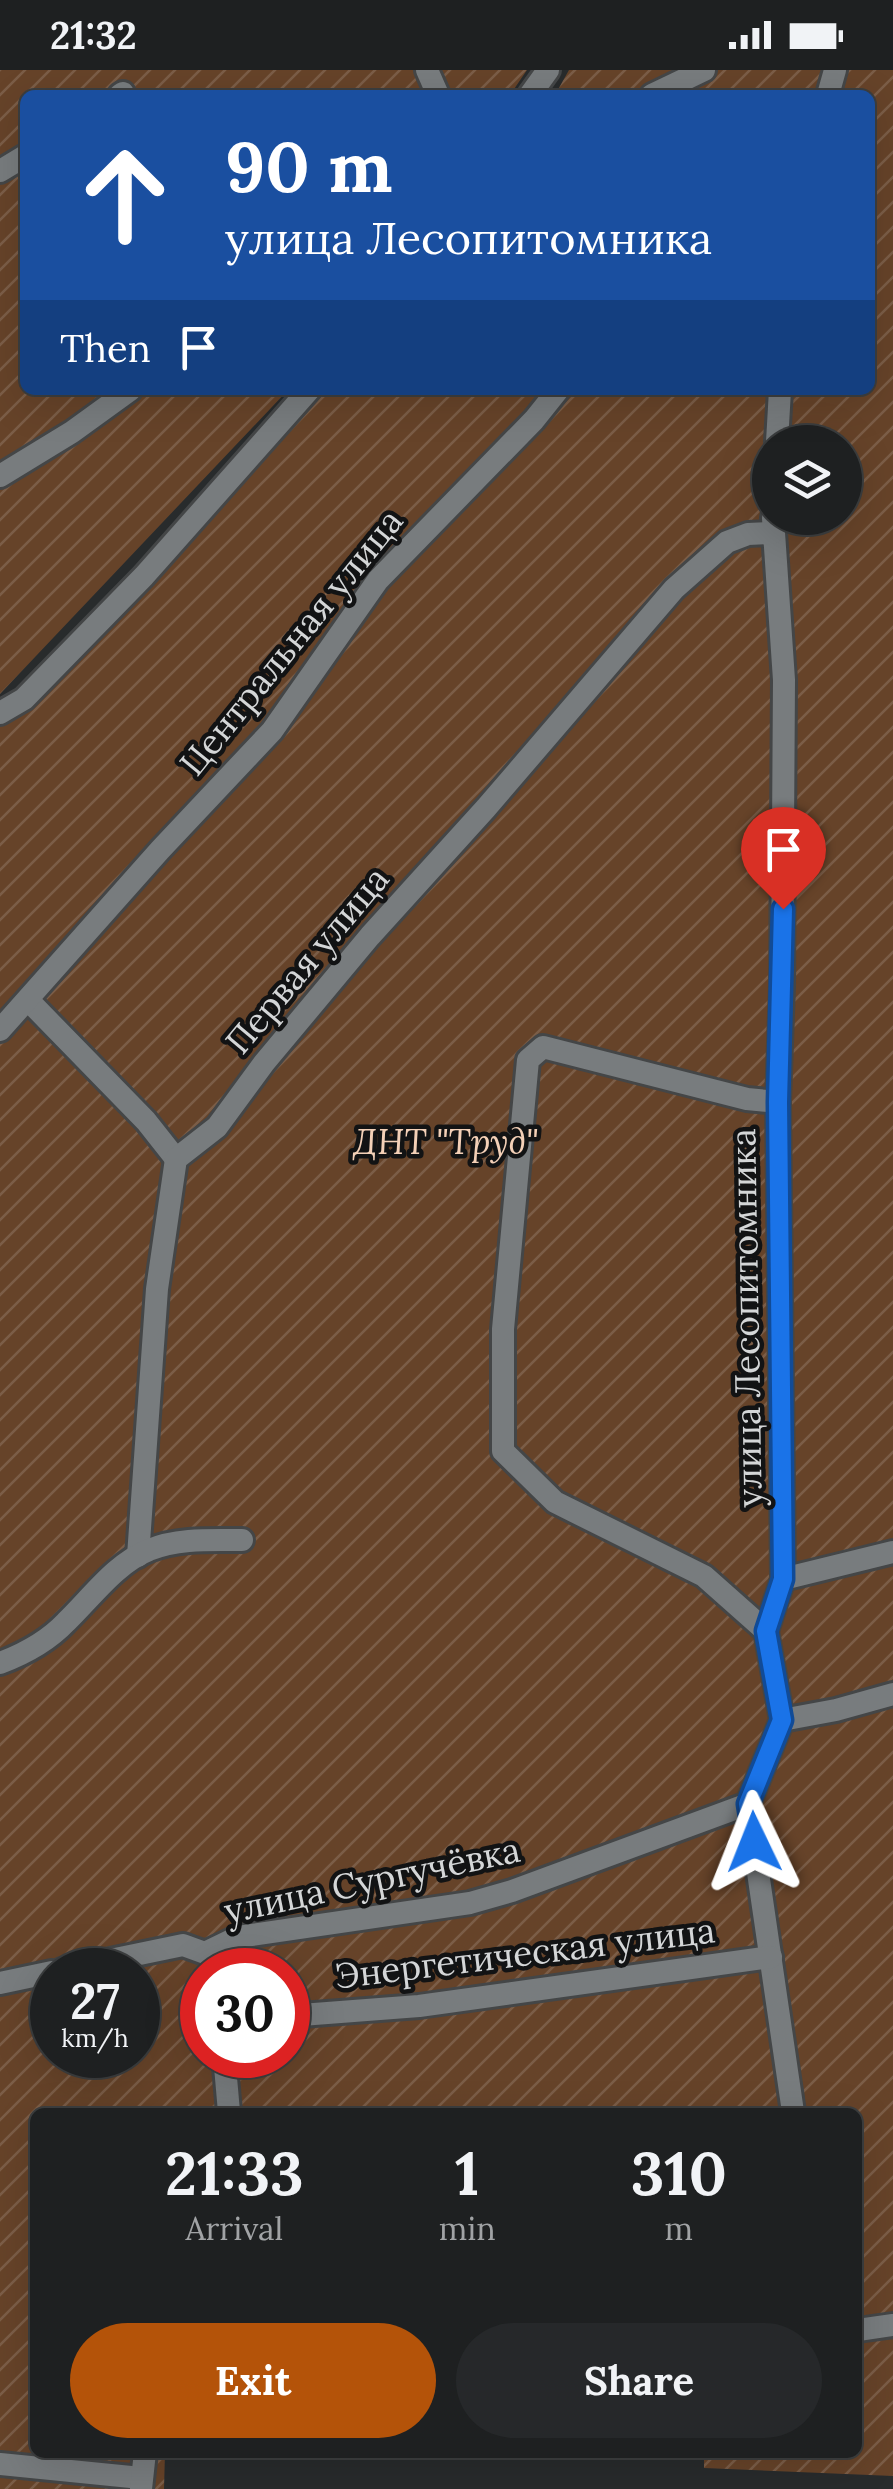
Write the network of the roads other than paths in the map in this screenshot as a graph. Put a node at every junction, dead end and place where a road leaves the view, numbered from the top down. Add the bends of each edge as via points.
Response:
1 (704, 70) edge
2 (662, 90) edge
3 (123, 395) edge
4 (305, 395) edge
5 (554, 395) edge
6 (780, 395) edge
7 (778, 425) edge
8 (0, 476) edge
9 (752, 532) edge
10 (773, 535) edge
11 (0, 713) edge
12 (28, 1000) junction
13 (0, 1030) edge
14 (778, 1102) junction
15 (176, 1159) junction
16 (242, 1540) dead end
17 (893, 1552) edge
18 (138, 1556) junction
19 (783, 1579) junction
20 (766, 1631) junction
21 (0, 1663) edge
22 (893, 1694) edge
23 (782, 1720) junction
24 (748, 1804) junction
25 (188, 1948) edge
26 (224, 1948) edge
27 (160, 1950) edge
28 (771, 1957) junction
29 (30, 1976) edge
30 (0, 1982) edge
31 (310, 2014) edge
32 (226, 2078) edge
33 (228, 2108) edge
34 (792, 2108) edge
35 (893, 2326) edge
36 (862, 2330) edge
37 (144, 2458) edge
38 (0, 2464) edge
39 (141, 2484) edge

1 - 2 street
3 - 8 street
4 - 11 street via 144,576 24,699
5 - 12 street, Центральная улица via 378,580 272,731
6 - 7 street
9 - 15 street, Первая улица via 727,542 674,589 370,936 217,1127
10 - 14 street, улица Лесопитомника via 784,680
12 - 13 street, Центральная улица
12 - 15 street
14 - 19 street, улица Лесопитомника
14 - 20 street via 543,1047 528,1060 503,1329 503,1452 555,1502 704,1576
15 - 18 street via 156,1289
16 - 18 street via 175,1543
17 - 19 street
18 - 21 street via 63,1626
19 - 20 street
20 - 23 street
22 - 23 street
23 - 24 street
24 - 26 street, улица Сургучёвка via 470,1903 238,1937
24 - 28 street
25 - 27 street, улица Сургучёвка
28 - 31 street, Энергетическая улица via 419,2006
28 - 34 street
29 - 30 street
32 - 33 street
35 - 36 street
37 - 39 street
38 - 39 street

